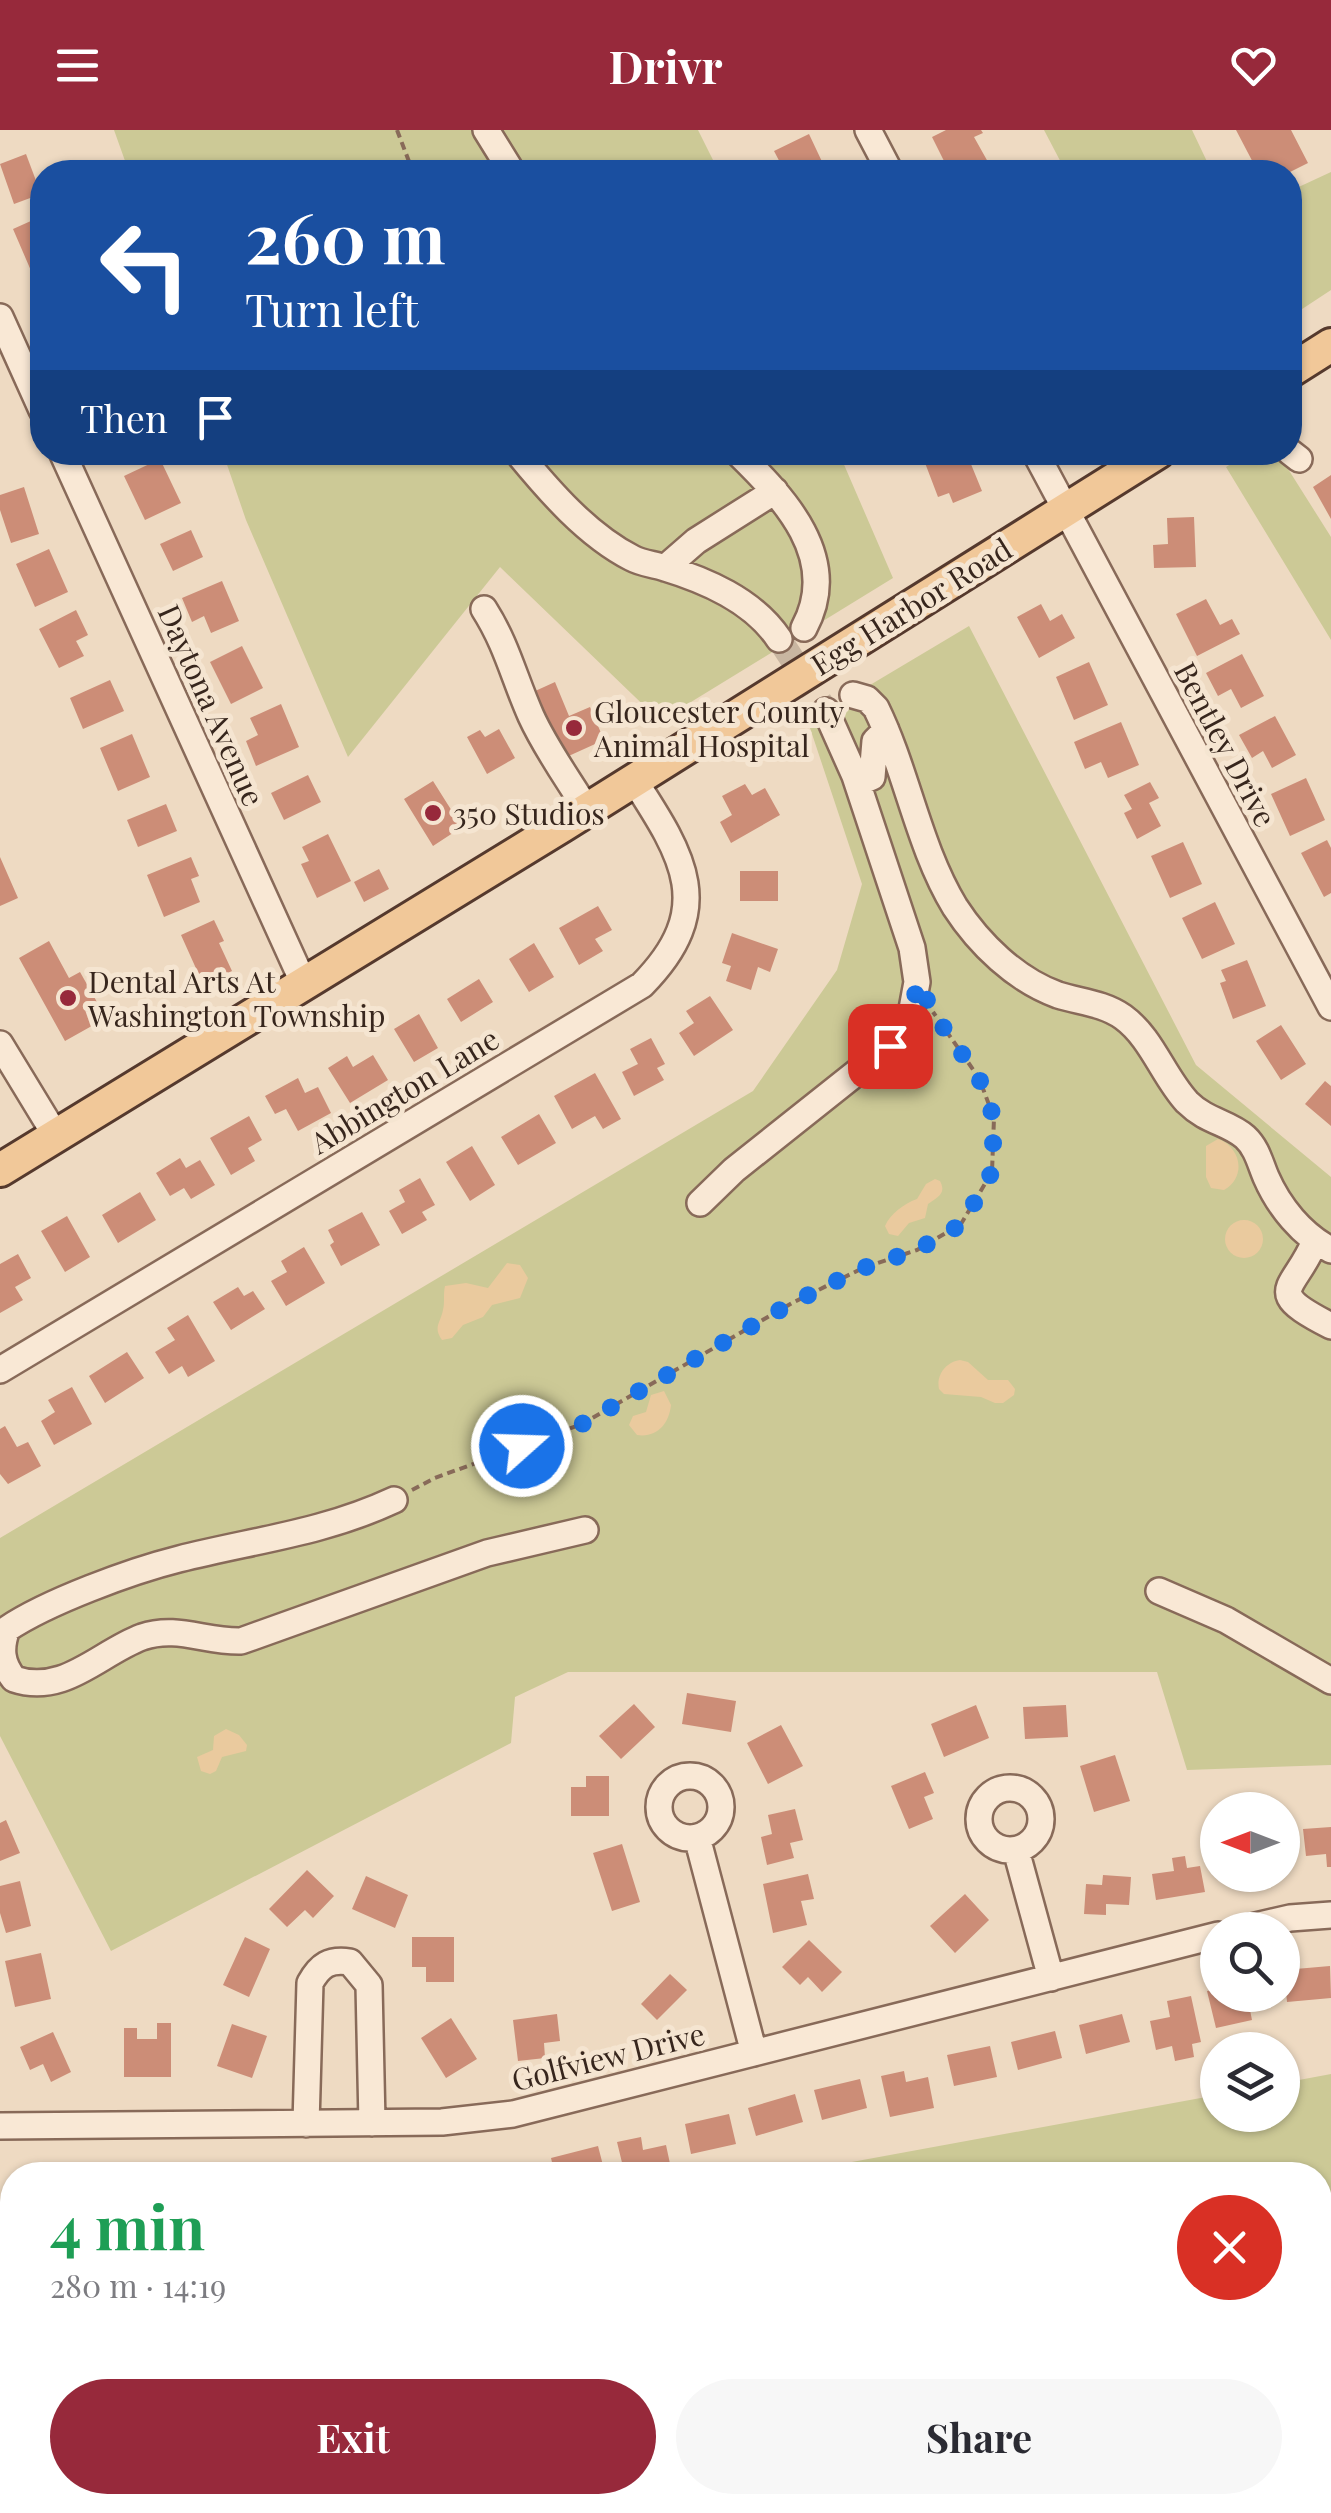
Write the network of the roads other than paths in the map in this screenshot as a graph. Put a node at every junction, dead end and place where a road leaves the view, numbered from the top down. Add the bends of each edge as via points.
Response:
1 (486, 130) edge
2 (868, 130) edge
3 (505, 160) edge
4 (884, 160) edge
5 (0, 317) edge
6 (1331, 346) edge
7 (1302, 364) edge
8 (30, 383) edge
9 (68, 465) edge
10 (528, 465) edge
11 (750, 465) edge
12 (1042, 465) edge
13 (1137, 465) edge
14 (775, 490) junction
15 (1065, 510) junction
16 (665, 568) junction
17 (484, 609) dead end
18 (804, 628) dead end
19 (779, 639) tunnel mouth
20 (853, 695) tunnel mouth
21 (826, 711) tunnel mouth
22 (886, 730) junction
23 (634, 780) junction
24 (858, 784) junction
25 (587, 810) junction
26 (304, 984) junction
27 (1331, 1007) edge
28 (0, 1044) edge
29 (56, 1136) junction
30 (0, 1170) edge
31 (700, 1203) dead end
32 (1323, 1246) edge
33 (1331, 1326) edge
34 (0, 1370) edge
35 (394, 1500) road end
36 (585, 1530) dead end
37 (1159, 1591) dead end
38 (1331, 1681) edge
39 (697, 1837) dead end
40 (1016, 1850) dead end
41 (1331, 1915) edge
42 (1300, 1917) edge
43 (1200, 1940) edge
44 (1051, 1978) junction
45 (754, 2052) junction
46 (372, 2123) junction
47 (306, 2124) junction
48 (0, 2126) edge

1 - 3 street
2 - 4 street
5 - 8 street
6 - 7 main road
9 - 26 street, Daytona Avenue
10 - 16 street via 607,542
11 - 14 street
12 - 15 street, Bentley Drive
13 - 15 main road, Egg Harbor Road
14 - 16 street
14 - 18 street via 794,514 815,564 817,593
15 - 23 main road, Egg Harbor Road
15 - 27 street, Bentley Drive
16 - 19 street via 733,597
17 - 25 street via 508,650 542,738
20 - 22 street via 872,702
21 - 24 street
22 - 24 street via 875,741 872,776
22 - 32 street via 946,887 989,949 1034,985 1099,1005 1131,1023 1184,1099 1247,1139 1278,1200
23 - 25 main road, Egg Harbor Road
23 - 34 street, Abbington Lane via 673,840 685,881 682,927 642,985
24 - 31 street via 912,948 918,982 912,1009 890,1046
25 - 26 main road, Egg Harbor Road
26 - 29 main road, Egg Harbor Road
28 - 29 street
29 - 30 main road, Egg Harbor Road
32 - 33 street via 1309,1256 1288,1292
35 - 36 street via 335,1524 176,1560 69,1598 7,1629 1,1650 7,1671 14,1679 44,1684 162,1632 240,1641 486,1553
37 - 38 street via 1226,1620
39 - 45 street
40 - 44 street
41 - 42 street
43 - 44 street, Golfview Drive
44 - 45 street, Golfview Drive
45 - 46 street, Golfview Drive via 513,2114
46 - 47 street, Golfview Drive
46 - 47 street via 369,1984 350,1962 333,1960 310,1983
47 - 48 street, Golfview Drive

